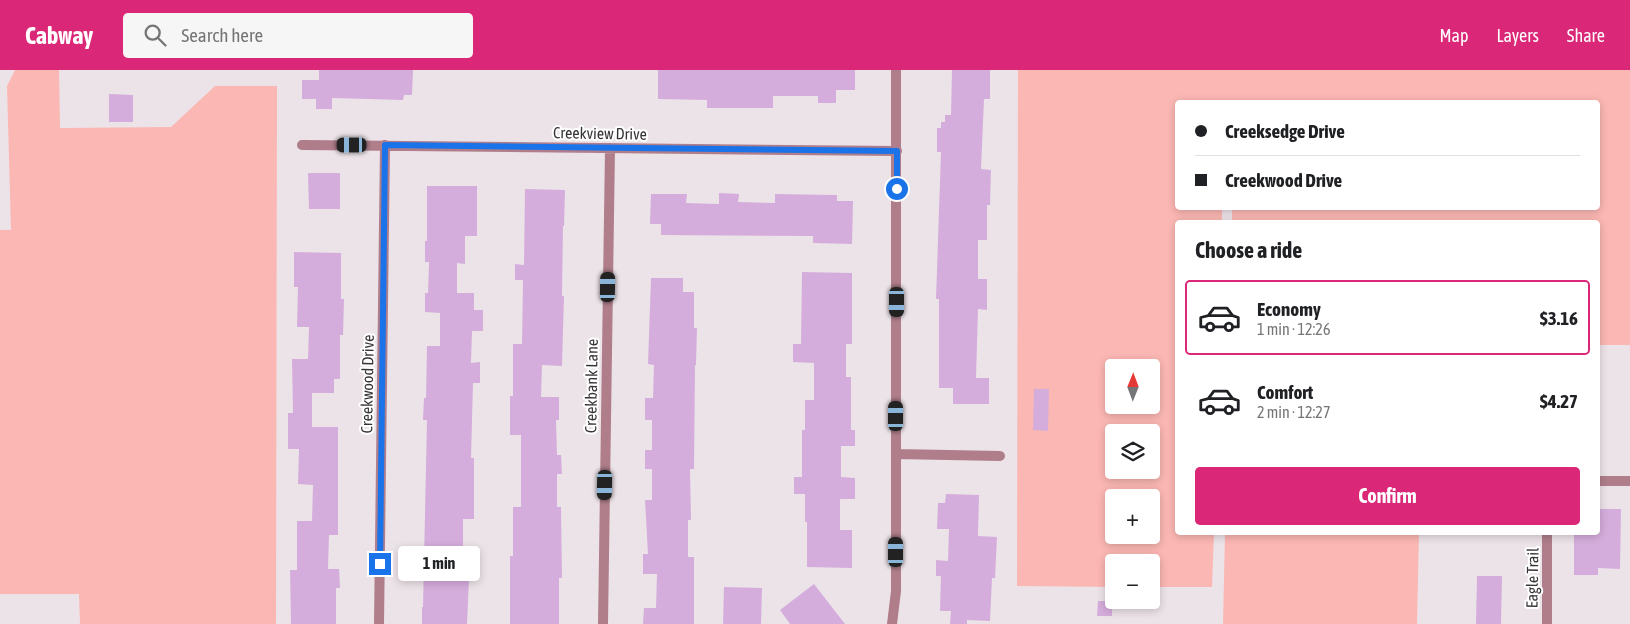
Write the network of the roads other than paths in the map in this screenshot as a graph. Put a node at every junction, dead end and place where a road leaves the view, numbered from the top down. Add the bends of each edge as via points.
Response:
1 (896, 70) edge
2 (302, 144) dead end
3 (385, 145) junction
4 (610, 148) junction
5 (897, 151) junction
6 (896, 454) junction
7 (1000, 456) dead end
8 (1600, 481) edge
9 (1630, 481) edge
10 (1547, 535) edge
11 (379, 624) edge
12 (603, 624) edge
13 (892, 624) edge
14 (1546, 624) edge

1 - 5 street
2 - 3 street, Creekview Drive
3 - 4 street, Creekview Drive
3 - 11 street, Creekwood Drive
4 - 5 street, Creekview Drive
4 - 12 street, Creekbank Lane
5 - 6 street
6 - 7 street
6 - 13 street via 896,591
8 - 9 street
10 - 14 street, Eagle Trail

